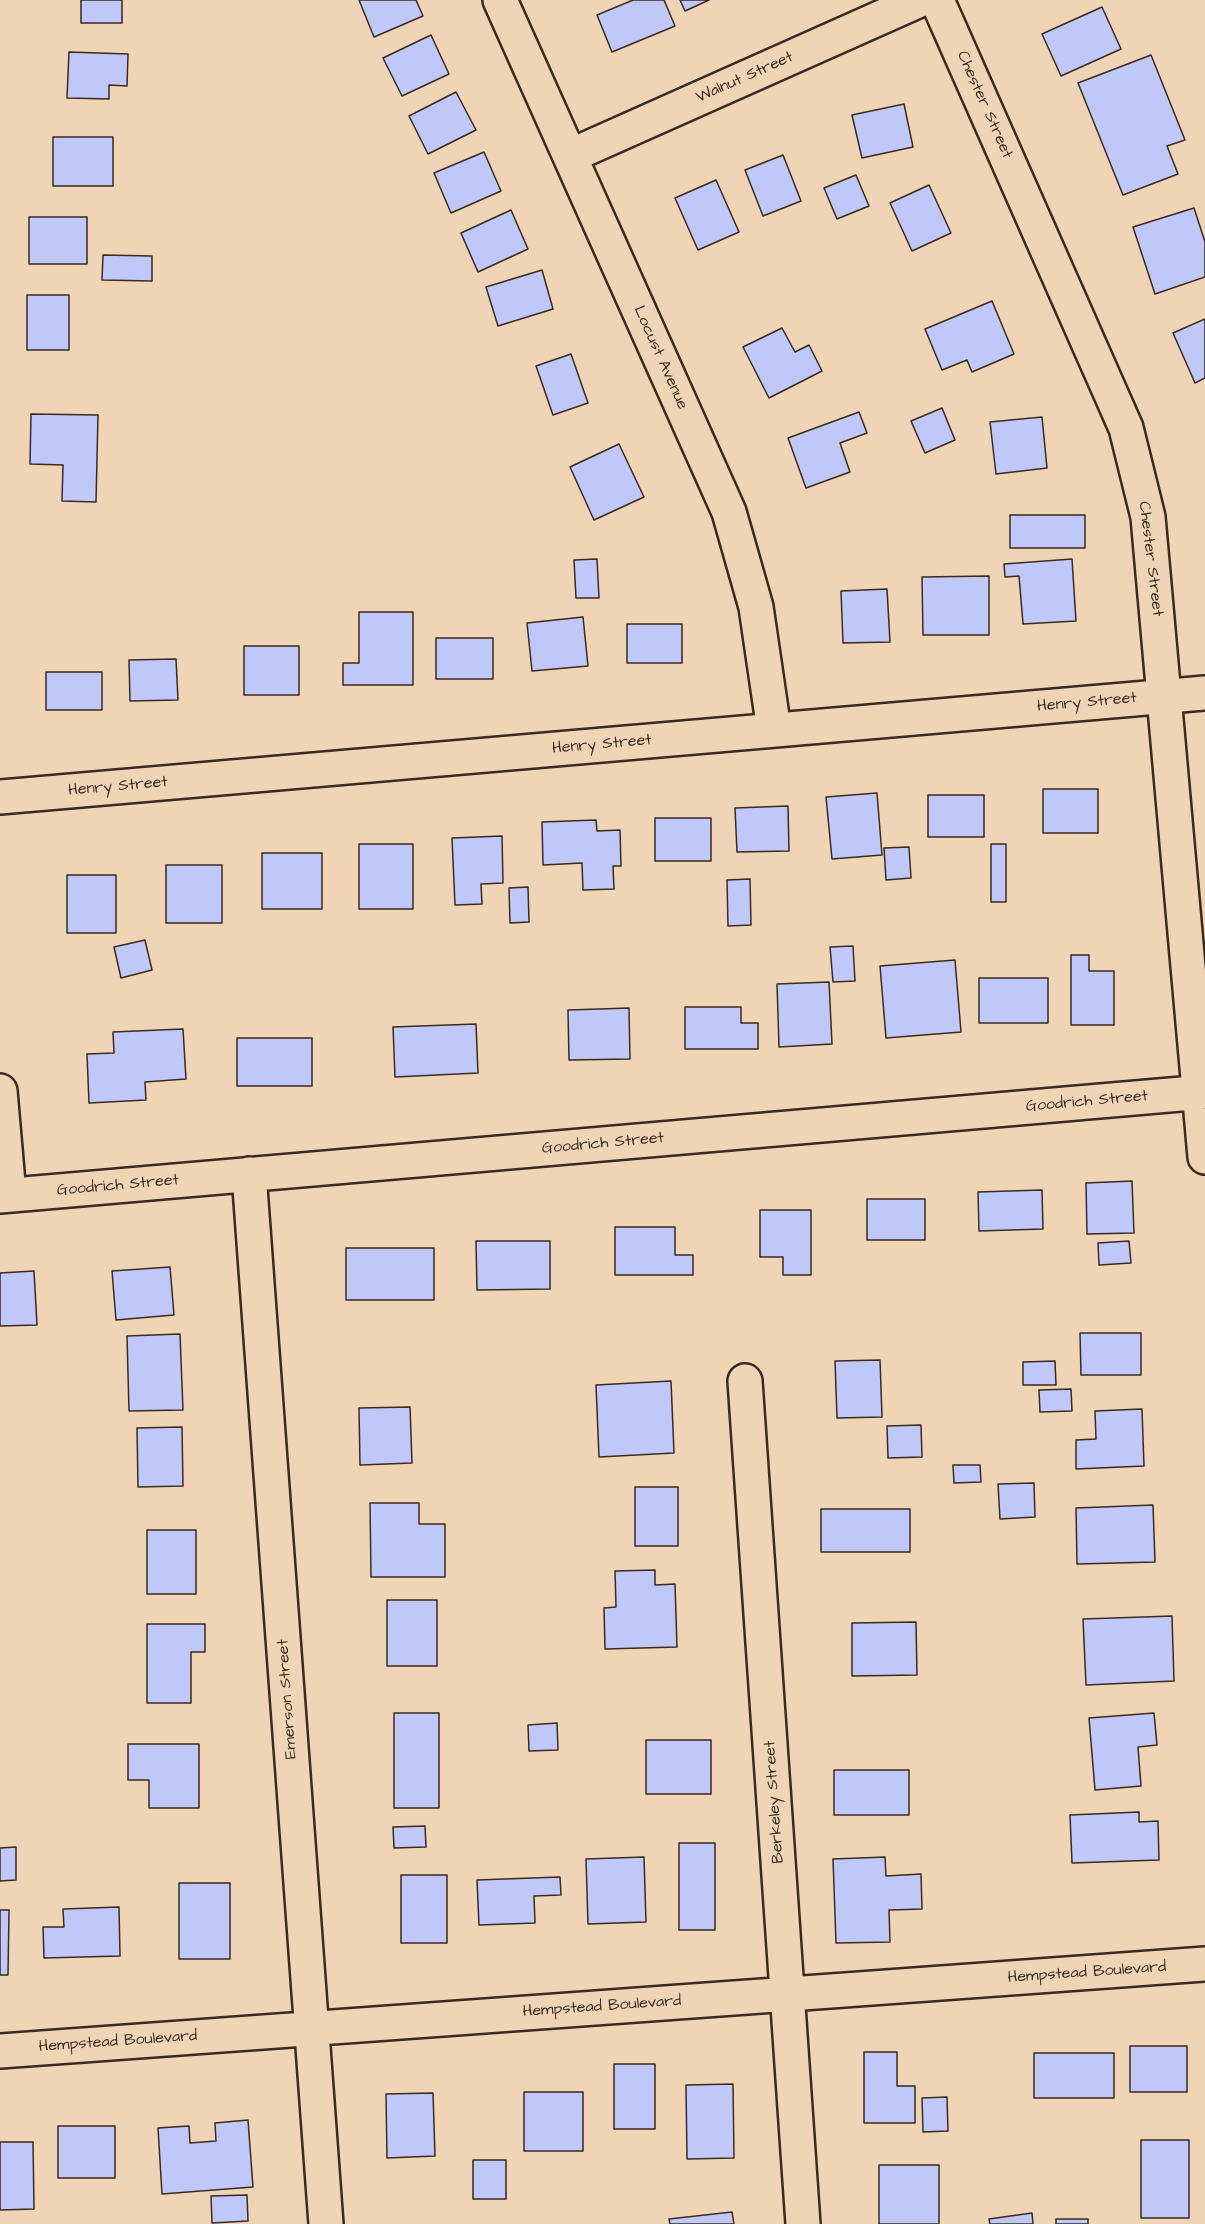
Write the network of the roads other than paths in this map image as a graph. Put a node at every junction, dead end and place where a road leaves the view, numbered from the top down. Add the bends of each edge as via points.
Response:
1 (500, 0) edge
2 (920, 0) edge
3 (937, 0) edge
4 (570, 156) junction
5 (1205, 693) edge
6 (1165, 697) junction
7 (774, 730) junction
8 (0, 797) edge
9 (0, 1091) edge
10 (1202, 1092) edge
11 (1205, 1157) edge
12 (249, 1174) junction
13 (4, 1195) edge
14 (745, 1381) dead end
15 (1205, 1964) edge
16 (789, 1994) junction
17 (312, 2028) junction
18 (0, 2051) edge
19 (326, 2224) edge
20 (803, 2224) edge

1 - 4 street, Locust Avenue
2 - 4 street, Walnut Street
3 - 6 street, Chester Street via 1126,428 1148,517
4 - 7 street, Locust Avenue via 729,512 756,608
5 - 6 street, Henry Street
6 - 7 street, Henry Street
6 - 10 street, Chester Street
7 - 8 street, Henry Street
9 - 13 street
10 - 11 street, Chester Street
10 - 12 street, Goodrich Street
12 - 13 street, Goodrich Street
12 - 17 street, Emerson Street
14 - 16 street, Berkeley Street
15 - 16 street, Hempstead Boulevard
16 - 17 street, Hempstead Boulevard
16 - 20 street, Berkeley Street
17 - 18 street, Hempstead Boulevard
17 - 19 street, Emerson Street

